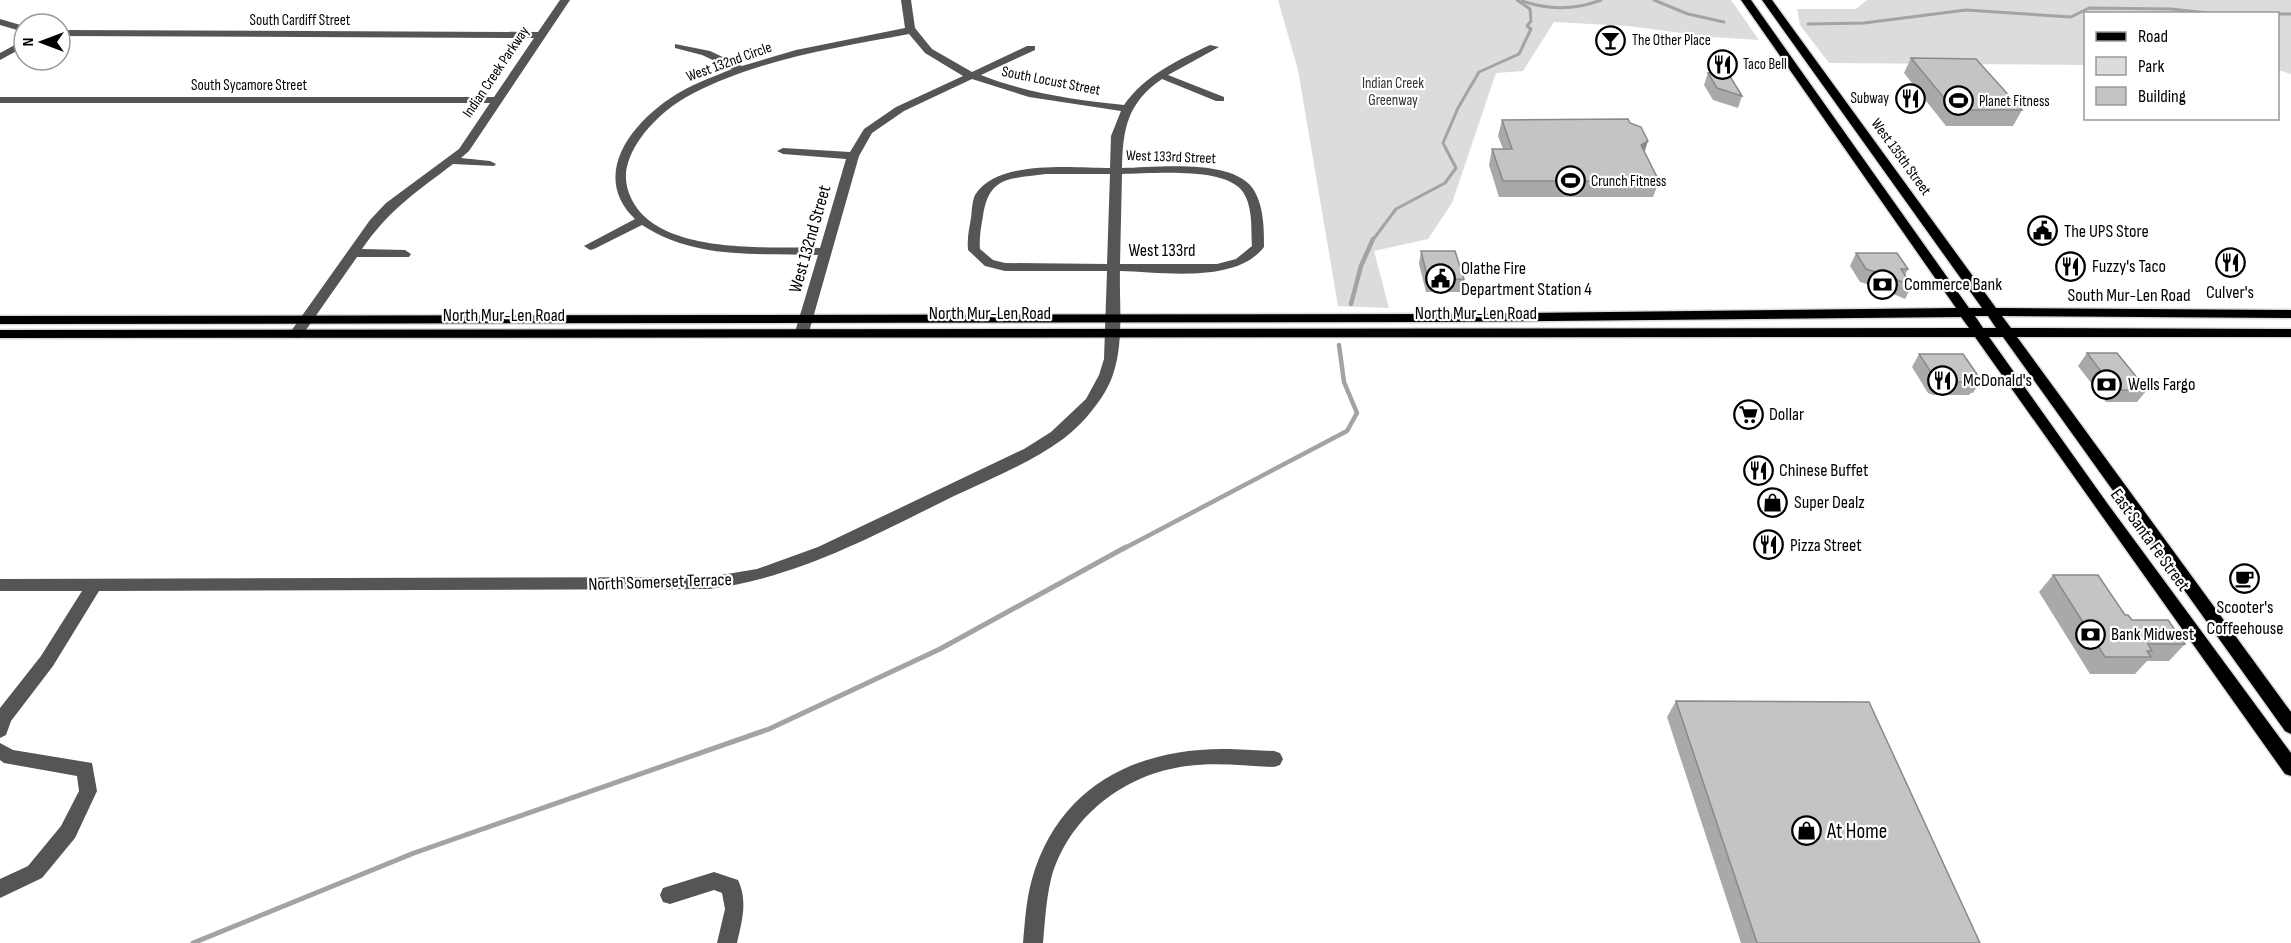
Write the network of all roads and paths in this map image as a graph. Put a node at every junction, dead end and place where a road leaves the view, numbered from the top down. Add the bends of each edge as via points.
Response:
1 (565, 0) edge
2 (906, 0) edge
3 (1746, 0) edge
4 (1767, 0) edge
5 (913, 30) junction
6 (72, 33) edge
7 (541, 35) junction
8 (679, 46) dead end
9 (1214, 47) dead end
10 (1031, 48) dead end
11 (743, 70) junction
12 (1160, 75) junction
13 (971, 76) junction
14 (1220, 99) dead end
15 (0, 100) edge
16 (497, 100) junction
17 (1126, 108) junction
18 (783, 151) dead end
19 (853, 156) junction
20 (453, 161) junction
21 (490, 164) dead end
22 (1117, 172) junction
23 (643, 220) junction
24 (590, 246) dead end
25 (825, 252) junction
26 (353, 253) junction
27 (405, 254) dead end
28 (1114, 268) junction
29 (1210, 268) joint
30 (1994, 312) junction
31 (1966, 314) junction
32 (2291, 314) edge
33 (307, 319) junction
34 (0, 320) edge
35 (1113, 325) junction
36 (804, 326) junction
37 (2291, 333) edge
38 (0, 334) edge
39 (296, 334) junction
40 (1980, 334) junction
41 (2009, 334) junction
42 (0, 585) edge
43 (94, 585) junction
44 (2291, 726) edge
45 (0, 730) edge
46 (0, 751) edge
47 (1274, 759) dead end
48 (2291, 768) edge
49 (0, 889) edge
50 (670, 895) dead end
51 (727, 943) edge
52 (1033, 943) edge

1 - 7 street, Indian Creek Parkway
2 - 5 street via 905,11
3 - 31 main road, West 135th Street
4 - 30 main road, West 135th Street
5 - 11 street, West 132nd Circle via 827,47
5 - 13 street via 925,49
6 - 7 street, South Cardiff Street
7 - 16 street, Indian Creek Parkway
8 - 11 street
9 - 12 street, West 133rd Street
10 - 13 street, West 132nd Street
11 - 23 street, West 132nd Circle via 684,94 630,144 621,164 621,184 627,203
12 - 14 street
12 - 17 street, West 133rd Street
13 - 17 street, South Locust Street via 1017,92
13 - 19 street, West 132nd Street via 900,109 874,126
15 - 16 street, South Sycamore Street
16 - 20 street, Indian Creek Parkway
17 - 22 street, West 133rd Street via 1117,136
18 - 19 street
19 - 25 street, West 132nd Street
20 - 21 street
20 - 26 street, Indian Creek Parkway via 390,206
22 - 28 street, West 133rd Street
22 - 28 street, West 133rd Street via 1025,172 993,182 980,197 973,241 981,258 1005,267
22 - 29 street, West 133rd Street via 1209,172 1233,178 1249,190 1254,200 1258,247 1246,261
23 - 24 street
23 - 25 street, West 132nd Circle via 664,234 711,248
25 - 36 street, West 132nd Street
26 - 27 street
26 - 33 street, Indian Creek Parkway
28 - 29 street, West 133rd
28 - 35 street, West 133rd Street
30 - 31 main road, South Mur-Len Road
30 - 32 main road, South Mur-Len Road
30 - 41 main road, West 135th Street
31 - 35 main road, North Mur-Len Road
31 - 40 main road, West 135th Street
33 - 34 main road, North Mur-Len Road
33 - 36 main road, North Mur-Len Road
33 - 39 street, Indian Creek Parkway
35 - 36 main road, North Mur-Len Road
35 - 40 main road, North Mur-Len Road
35 - 43 street, North Somerset Terrace via 1109,370 1096,396 1075,421 1045,444 776,572 709,583
36 - 39 main road, North Mur-Len Road
37 - 41 main road
38 - 39 main road, North Mur-Len Road
40 - 41 main road
40 - 48 main road, East Santa Fe Street
41 - 44 main road, East Santa Fe Street
42 - 43 street, North Somerset Terrace
43 - 45 street via 47,661 3,718
46 - 49 street via 10,757 85,769 88,791 68,832 35,872
47 - 52 street via 1186,758 1143,768 1106,787 1075,815 1052,850 1038,894
50 - 51 street via 714,880 731,887 735,909

